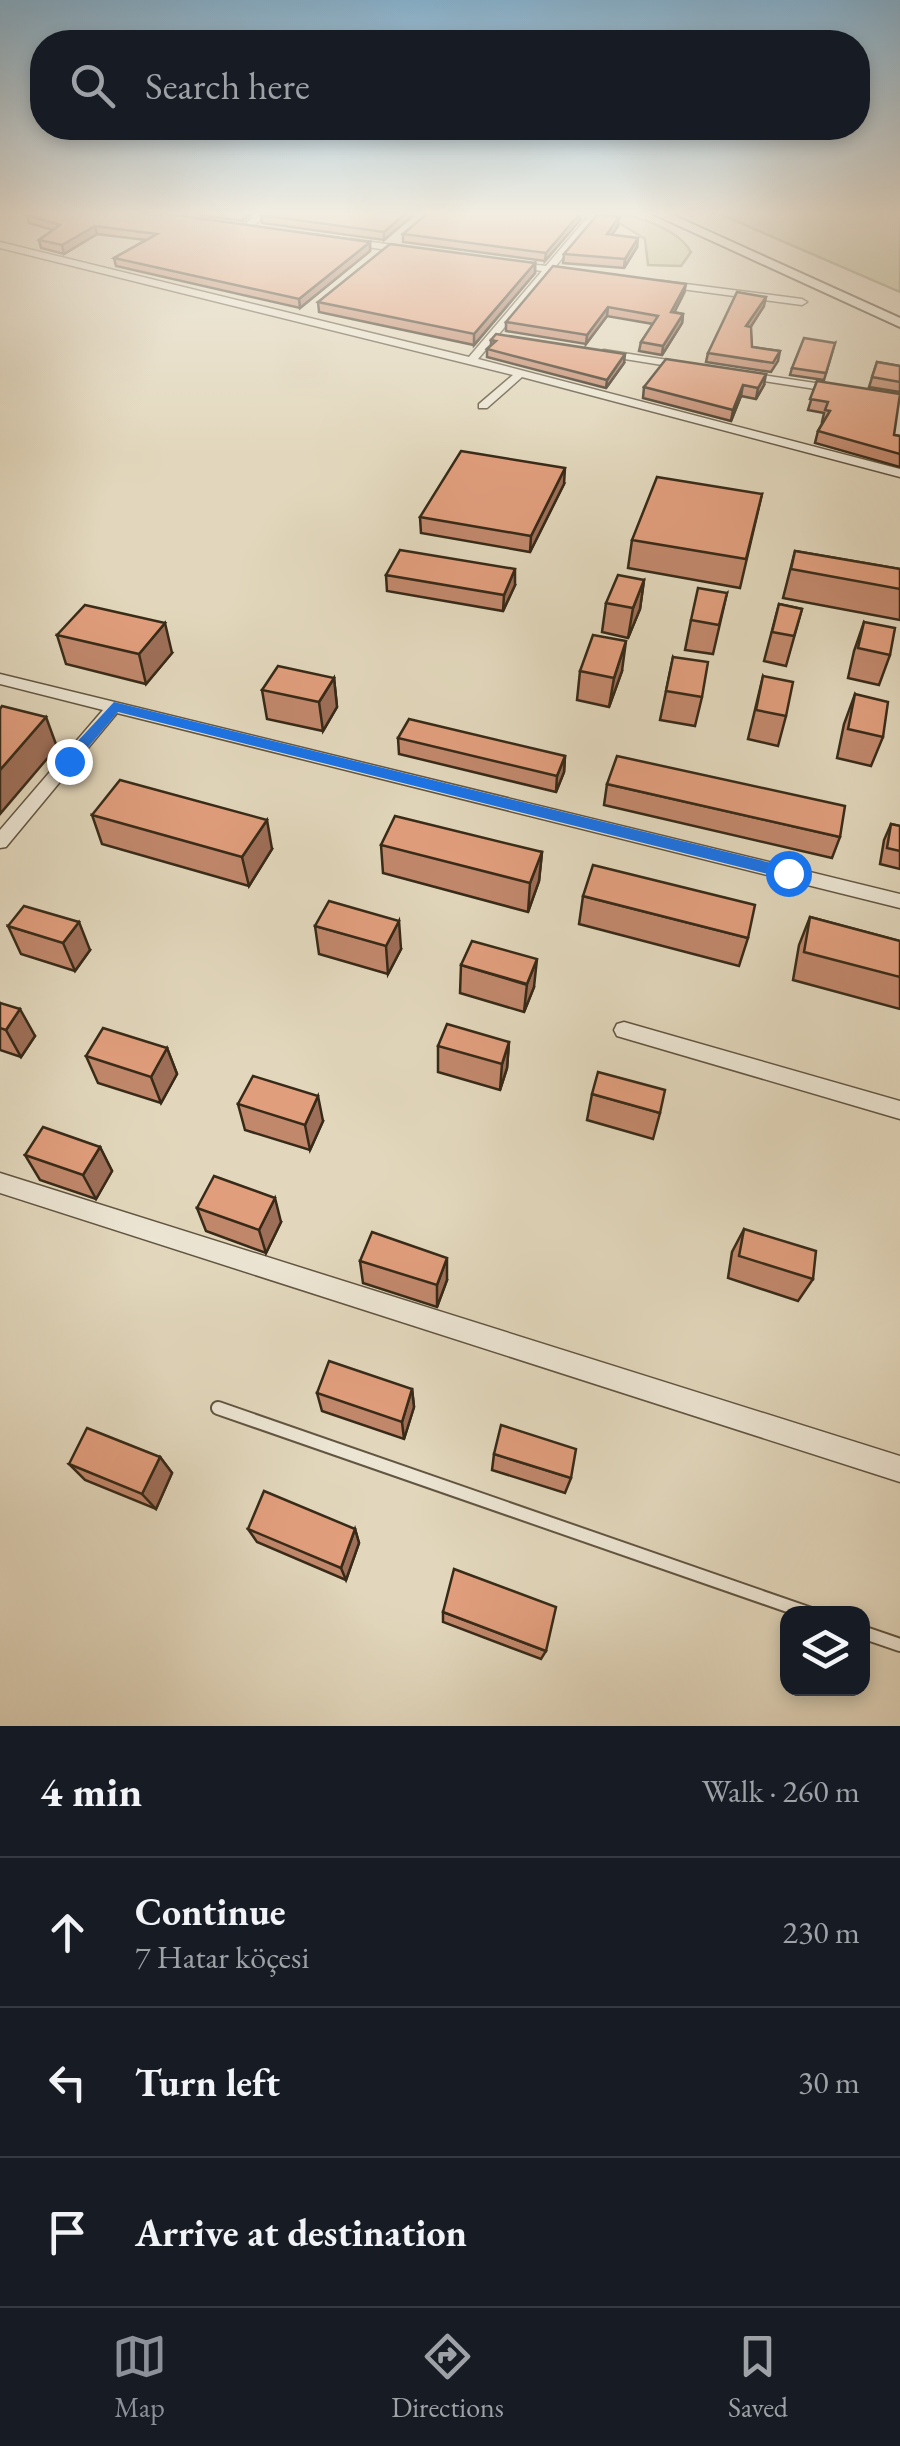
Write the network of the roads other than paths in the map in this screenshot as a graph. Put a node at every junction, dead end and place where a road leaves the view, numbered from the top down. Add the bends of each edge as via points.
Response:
1 (192, 293) edge
2 (530, 293) edge
3 (728, 293) edge
4 (833, 293) edge
5 (858, 293) edge
6 (802, 302) dead end
7 (314, 307) edge
8 (900, 311) edge
9 (299, 319) junction
10 (900, 323) edge
11 (492, 336) junction
12 (512, 339) edge
13 (589, 351) edge
14 (469, 363) junction
15 (706, 369) edge
16 (725, 372) edge
17 (518, 376) junction
18 (842, 390) edge
19 (484, 406) dead end
20 (900, 473) edge
21 (0, 679) edge
22 (114, 706) junction
23 (0, 842) edge
24 (900, 901) edge
25 (624, 1030) dead end
26 (900, 1110) edge
27 (0, 1183) edge
28 (218, 1408) dead end
29 (900, 1469) edge
30 (787, 1606) edge
31 (870, 1635) edge
32 (900, 1644) edge

1 - 9 street
2 - 11 street
3 - 6 street
4 - 10 main road
5 - 8 main road
7 - 9 street
9 - 14 street
11 - 12 street
11 - 14 street
13 - 15 street
14 - 17 street
16 - 18 street
17 - 19 street
17 - 20 street
21 - 22 street
22 - 23 street
22 - 24 street
25 - 26 street
27 - 29 street
28 - 30 lane
31 - 32 lane

